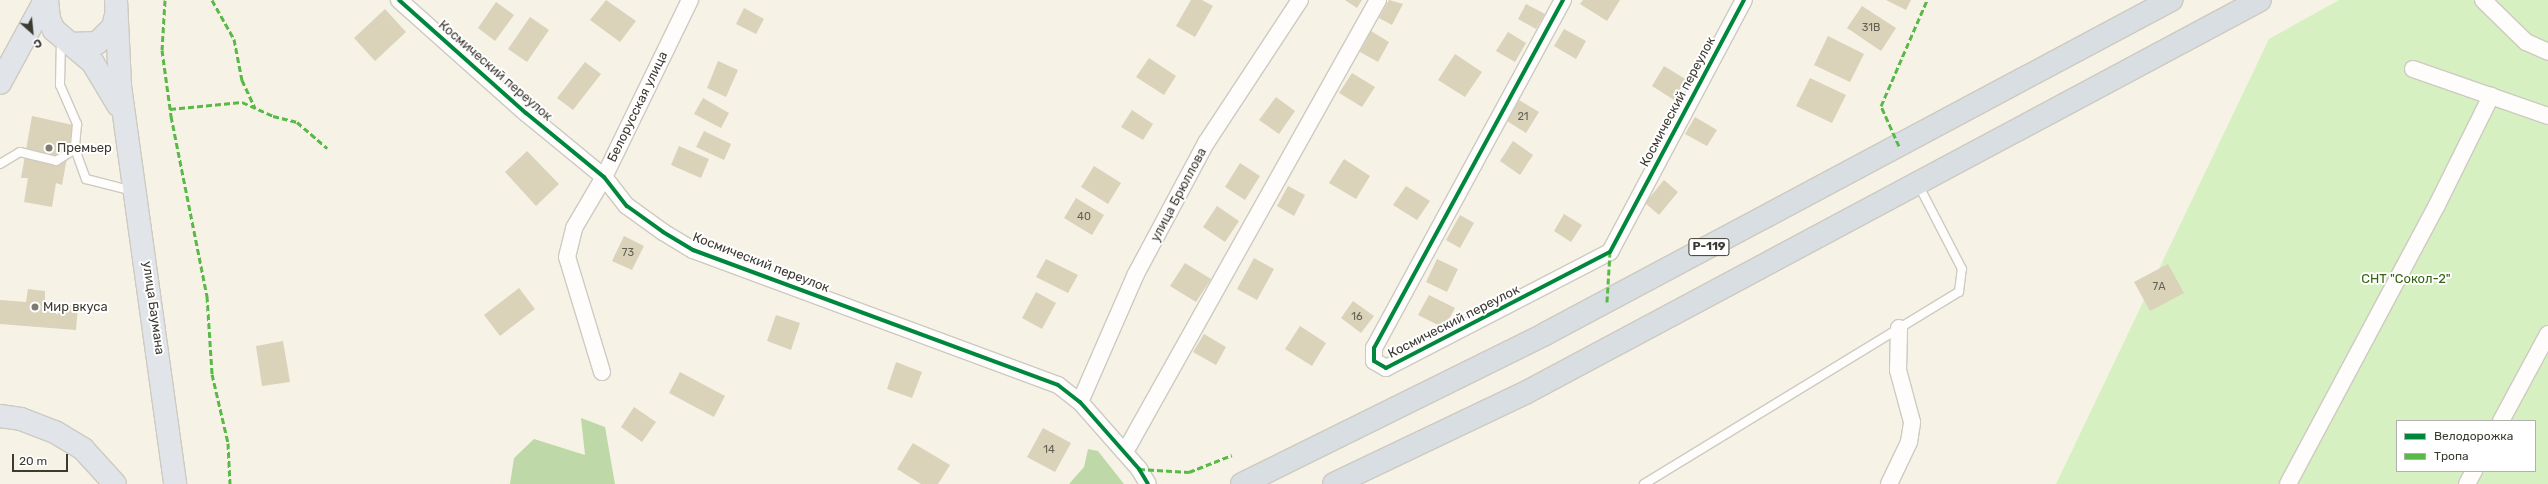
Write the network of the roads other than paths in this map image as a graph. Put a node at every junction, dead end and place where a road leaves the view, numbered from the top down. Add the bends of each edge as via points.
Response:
1 (46, 0) edge
2 (399, 0) edge
3 (690, 0) edge
4 (1300, 0) edge
5 (1378, 0) edge
6 (1563, 0) edge
7 (1744, 0) edge
8 (2172, 0) edge
9 (2260, 0) edge
10 (2483, 0) edge
11 (116, 4) edge
12 (65, 41) junction
13 (2548, 52) edge
14 (2413, 69) dead end
15 (0, 83) edge
16 (2491, 96) junction
17 (2548, 116) edge
18 (127, 133) junction
19 (75, 148) junction
20 (0, 164) edge
21 (604, 177) junction
22 (1918, 183) junction
23 (136, 192) junction
24 (1899, 328) junction
25 (2548, 334) edge
26 (602, 372) dead end
27 (1080, 402) junction
28 (0, 416) edge
29 (2502, 420) edge
30 (1125, 452) junction
31 (2473, 472) edge
32 (115, 484) edge
33 (175, 484) edge
34 (1148, 484) edge
35 (1242, 484) edge
36 (1334, 484) edge
37 (1644, 484) edge
38 (1889, 484) edge
39 (2288, 484) edge
40 (2467, 484) edge

1 - 12 main road, улица Баумана via 49,19
1 - 15 main road
2 - 21 street, Космический переулок via 526,113
3 - 21 street, Белорусская улица
4 - 27 street, улица Брюллова via 1206,143 1136,274
5 - 30 street
6 - 7 street, Космический переулок via 1374,348 1374,361 1386,368 1610,252
8 - 35 highway, Р-119 via 1566,323
9 - 22 highway
10 - 13 street via 2526,42
11 - 12 main road via 113,27 97,42 83,46
11 - 18 main road, улица Баумана via 120,86
12 - 18 main road, улица Баумана via 102,73
12 - 19 lane via 60,85 77,124
14 - 16 street
16 - 17 street
16 - 39 street via 2438,205
18 - 23 main road, улица Баумана
19 - 20 lane via 56,161 20,152
19 - 23 lane via 86,179
21 - 26 street, Белорусская улица via 574,228 567,257
21 - 27 street, Космический переулок via 627,206 693,250 1058,385
22 - 24 lane via 1962,269 1959,292
22 - 36 highway via 1525,393
23 - 33 main road, улица Баумана
24 - 37 lane
24 - 38 street via 1898,370 1912,422 1909,442
25 - 29 street
27 - 30 street, Космический переулок
28 - 32 main road via 21,419 72,442 83,449
30 - 34 street, Космический переулок
31 - 40 street

